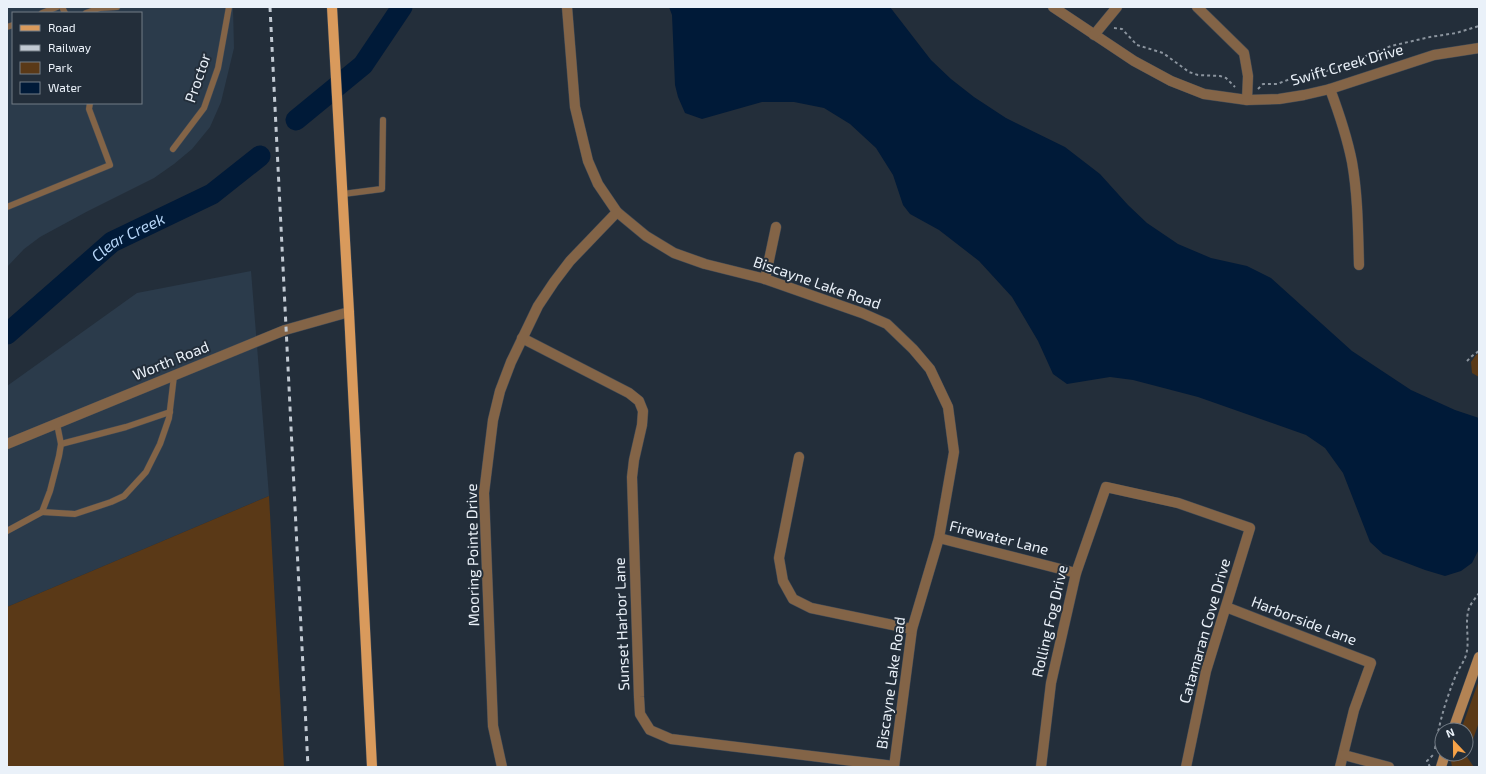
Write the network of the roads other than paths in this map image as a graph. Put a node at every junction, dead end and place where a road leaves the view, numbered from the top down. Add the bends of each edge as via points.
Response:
1 (57, 7) edge
2 (117, 7) edge
3 (229, 7) edge
4 (332, 7) edge
5 (567, 7) edge
6 (1053, 7) edge
7 (1116, 7) edge
8 (1197, 7) edge
9 (44, 12) edge
10 (89, 12) edge
11 (1096, 32) junction
12 (1479, 48) edge
13 (1330, 89) junction
14 (1247, 100) junction
15 (90, 104) edge
16 (383, 120) dead end
17 (173, 149) dead end
18 (343, 194) junction
19 (7, 207) edge
20 (617, 212) junction
21 (776, 227) dead end
22 (1359, 266) dead end
23 (765, 279) junction
24 (349, 312) junction
25 (522, 338) junction
26 (174, 376) junction
27 (170, 412) junction
28 (57, 424) junction
29 (7, 444) edge
30 (61, 444) junction
31 (799, 457) dead end
32 (42, 512) junction
33 (1250, 528) joint
34 (7, 531) edge
35 (939, 538) junction
36 (1076, 573) junction
37 (1226, 607) junction
38 (912, 629) junction
39 (1479, 657) edge
40 (1456, 722) edge
41 (1344, 755) junction
42 (894, 766) edge
43 (372, 767) edge
44 (502, 767) edge
45 (1041, 767) edge
46 (1186, 767) edge
47 (1340, 767) edge
48 (1389, 767) edge

1 - 9 lane
2 - 10 lane
3 - 17 lane, Proctor via 218,68 204,108
4 - 18 main road
5 - 20 street, Biscayne Lake Road via 575,107 588,161 598,184
6 - 11 street, Swift Creek Drive
7 - 11 street
8 - 14 street via 1244,53 1248,76
11 - 14 street, Swift Creek Drive via 1134,61 1171,80 1204,94
12 - 13 street, Swift Creek Drive via 1434,55
13 - 14 street, Swift Creek Drive via 1279,100
13 - 22 street via 1345,130 1352,163 1358,217
15 - 19 lane via 89,109 110,165
16 - 18 lane via 382,189
18 - 24 main road
20 - 23 street, Biscayne Lake Road via 646,236 674,253 705,264
20 - 25 street, Mooring Pointe Drive via 570,261 554,282
21 - 23 street
23 - 35 street, Biscayne Lake Road via 887,324 930,369 948,407 954,452
24 - 26 street, Worth Road via 285,330
24 - 43 main road
25 - 42 street, Sunset Harbor Lane via 629,393 639,401 643,411 632,477 638,697 640,714 650,730 670,739
25 - 44 street, Mooring Pointe Drive via 498,398 484,493 493,726
26 - 27 lane
26 - 28 street, Worth Road
27 - 30 lane
27 - 32 lane via 160,444 146,472 124,496 75,514
28 - 29 street, Worth Road
28 - 30 lane
30 - 32 lane via 50,491
31 - 38 street via 779,558 784,581 793,599 811,608
32 - 34 lane
33 - 36 street, Rolling Fog Drive via 1178,503 1106,486
33 - 37 street, Catamaran Cove Drive
35 - 36 street, Firewater Lane
35 - 38 street, Biscayne Lake Road
36 - 45 street, Rolling Fog Drive via 1051,683
37 - 41 street, Harborside Lane via 1371,663 1354,710
37 - 46 street, Catamaran Cove Drive via 1206,671
38 - 42 street, Biscayne Lake Road
39 - 40 street
41 - 47 street
41 - 48 street

